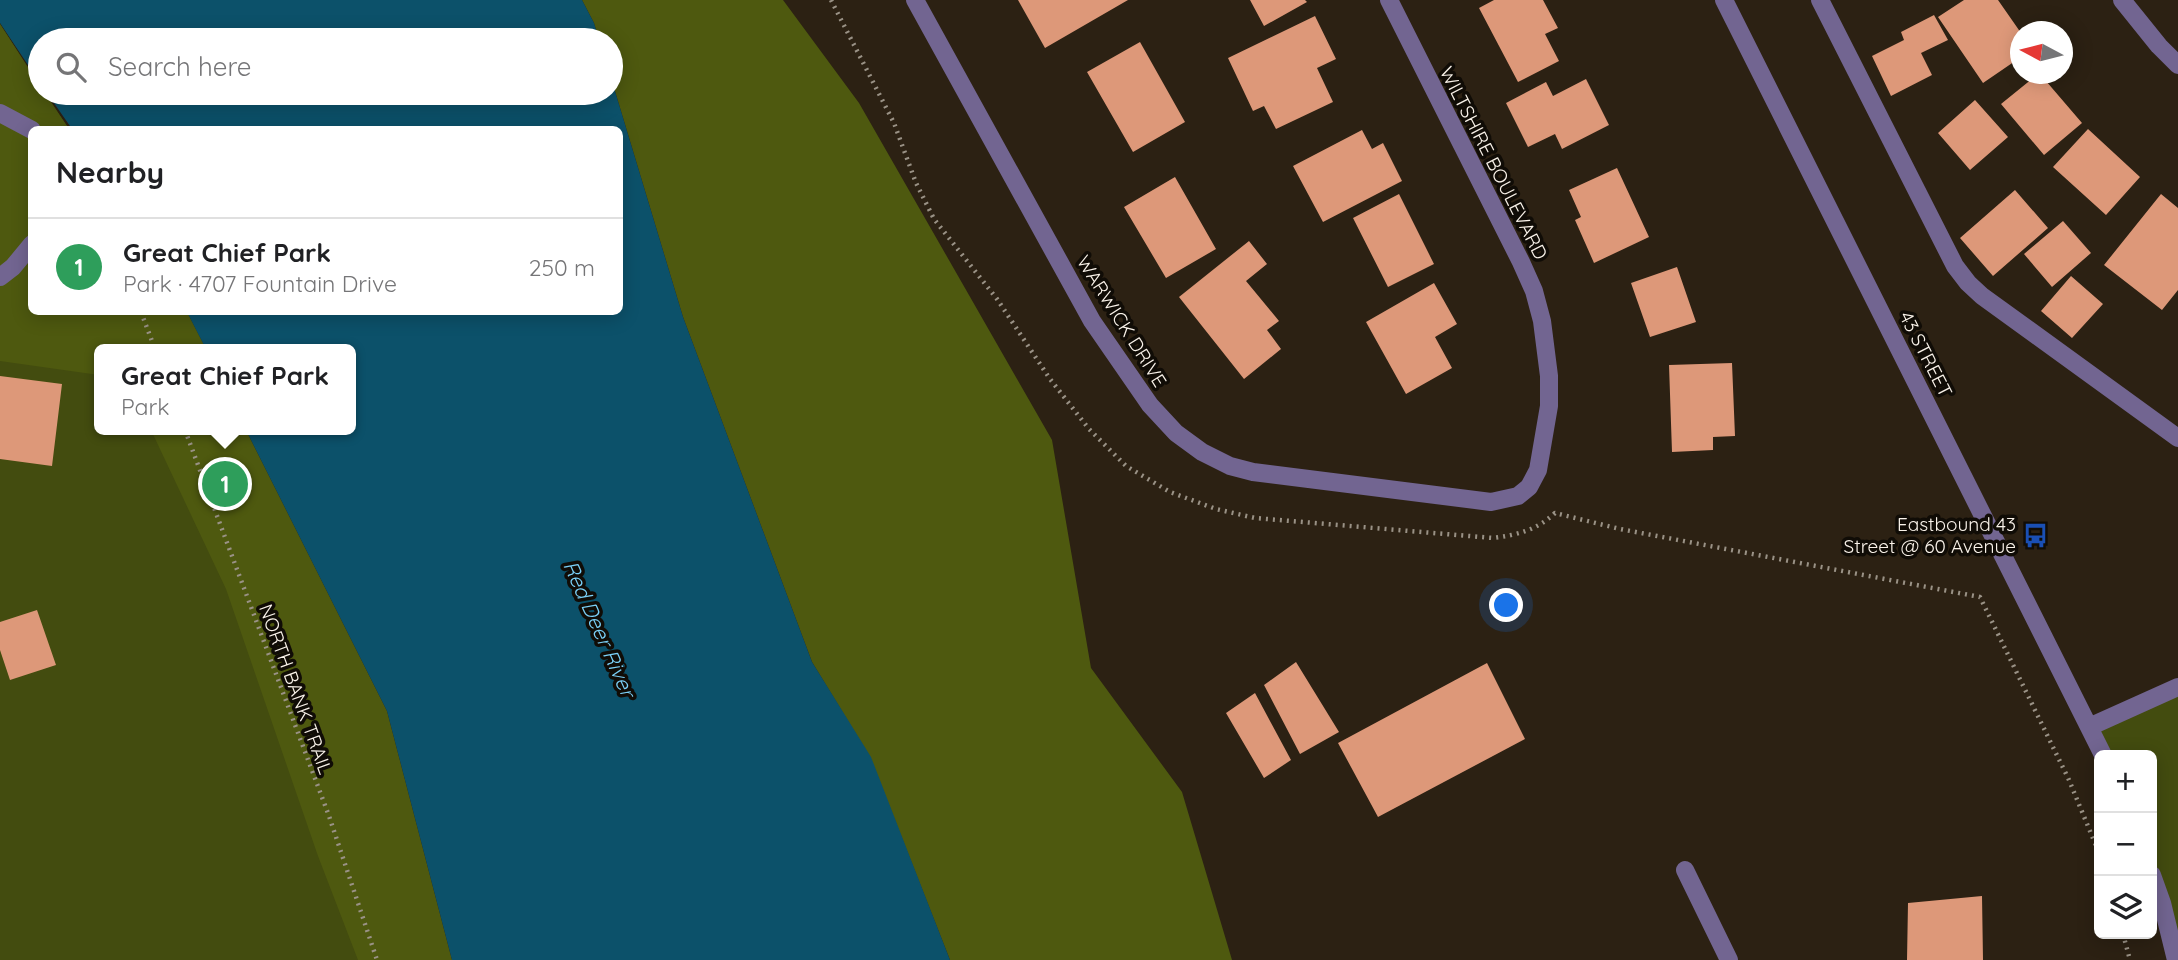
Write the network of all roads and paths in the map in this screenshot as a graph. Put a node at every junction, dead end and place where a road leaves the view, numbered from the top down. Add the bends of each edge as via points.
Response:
1 (915, 0) edge
2 (1389, 0) edge
3 (1724, 0) edge
4 (1820, 0) edge
5 (2122, 0) edge
6 (2178, 65) edge
7 (0, 113) edge
8 (28, 128) edge
9 (28, 249) edge
10 (0, 277) edge
11 (142, 315) edge
12 (153, 344) edge
13 (1546, 350) joint
14 (187, 435) edge
15 (2178, 438) edge
16 (2178, 687) edge
17 (2089, 727) junction
18 (2100, 750) edge
19 (1685, 870) dead end
20 (2152, 876) edge
21 (2124, 939) edge
22 (377, 960) edge
23 (1729, 960) edge
24 (2130, 960) edge
25 (2176, 960) edge

1 - 13 street, WARWICK DRIVE via 1092,321 1150,405 1202,452 1253,472 1491,502 1507,500 1529,486 1538,470 1549,406
2 - 13 street, WILTSHIRE BOULEVARD via 1534,292
3 - 17 street, 43 STREET
4 - 15 street via 1955,266 1968,283
5 - 6 street
7 - 8 street
9 - 10 street
11 - 12 path
14 - 22 path, NORTH BANK TRAIL via 329,816
16 - 17 street
17 - 18 street, 43 STREET
19 - 23 street
20 - 25 street
21 - 24 path

